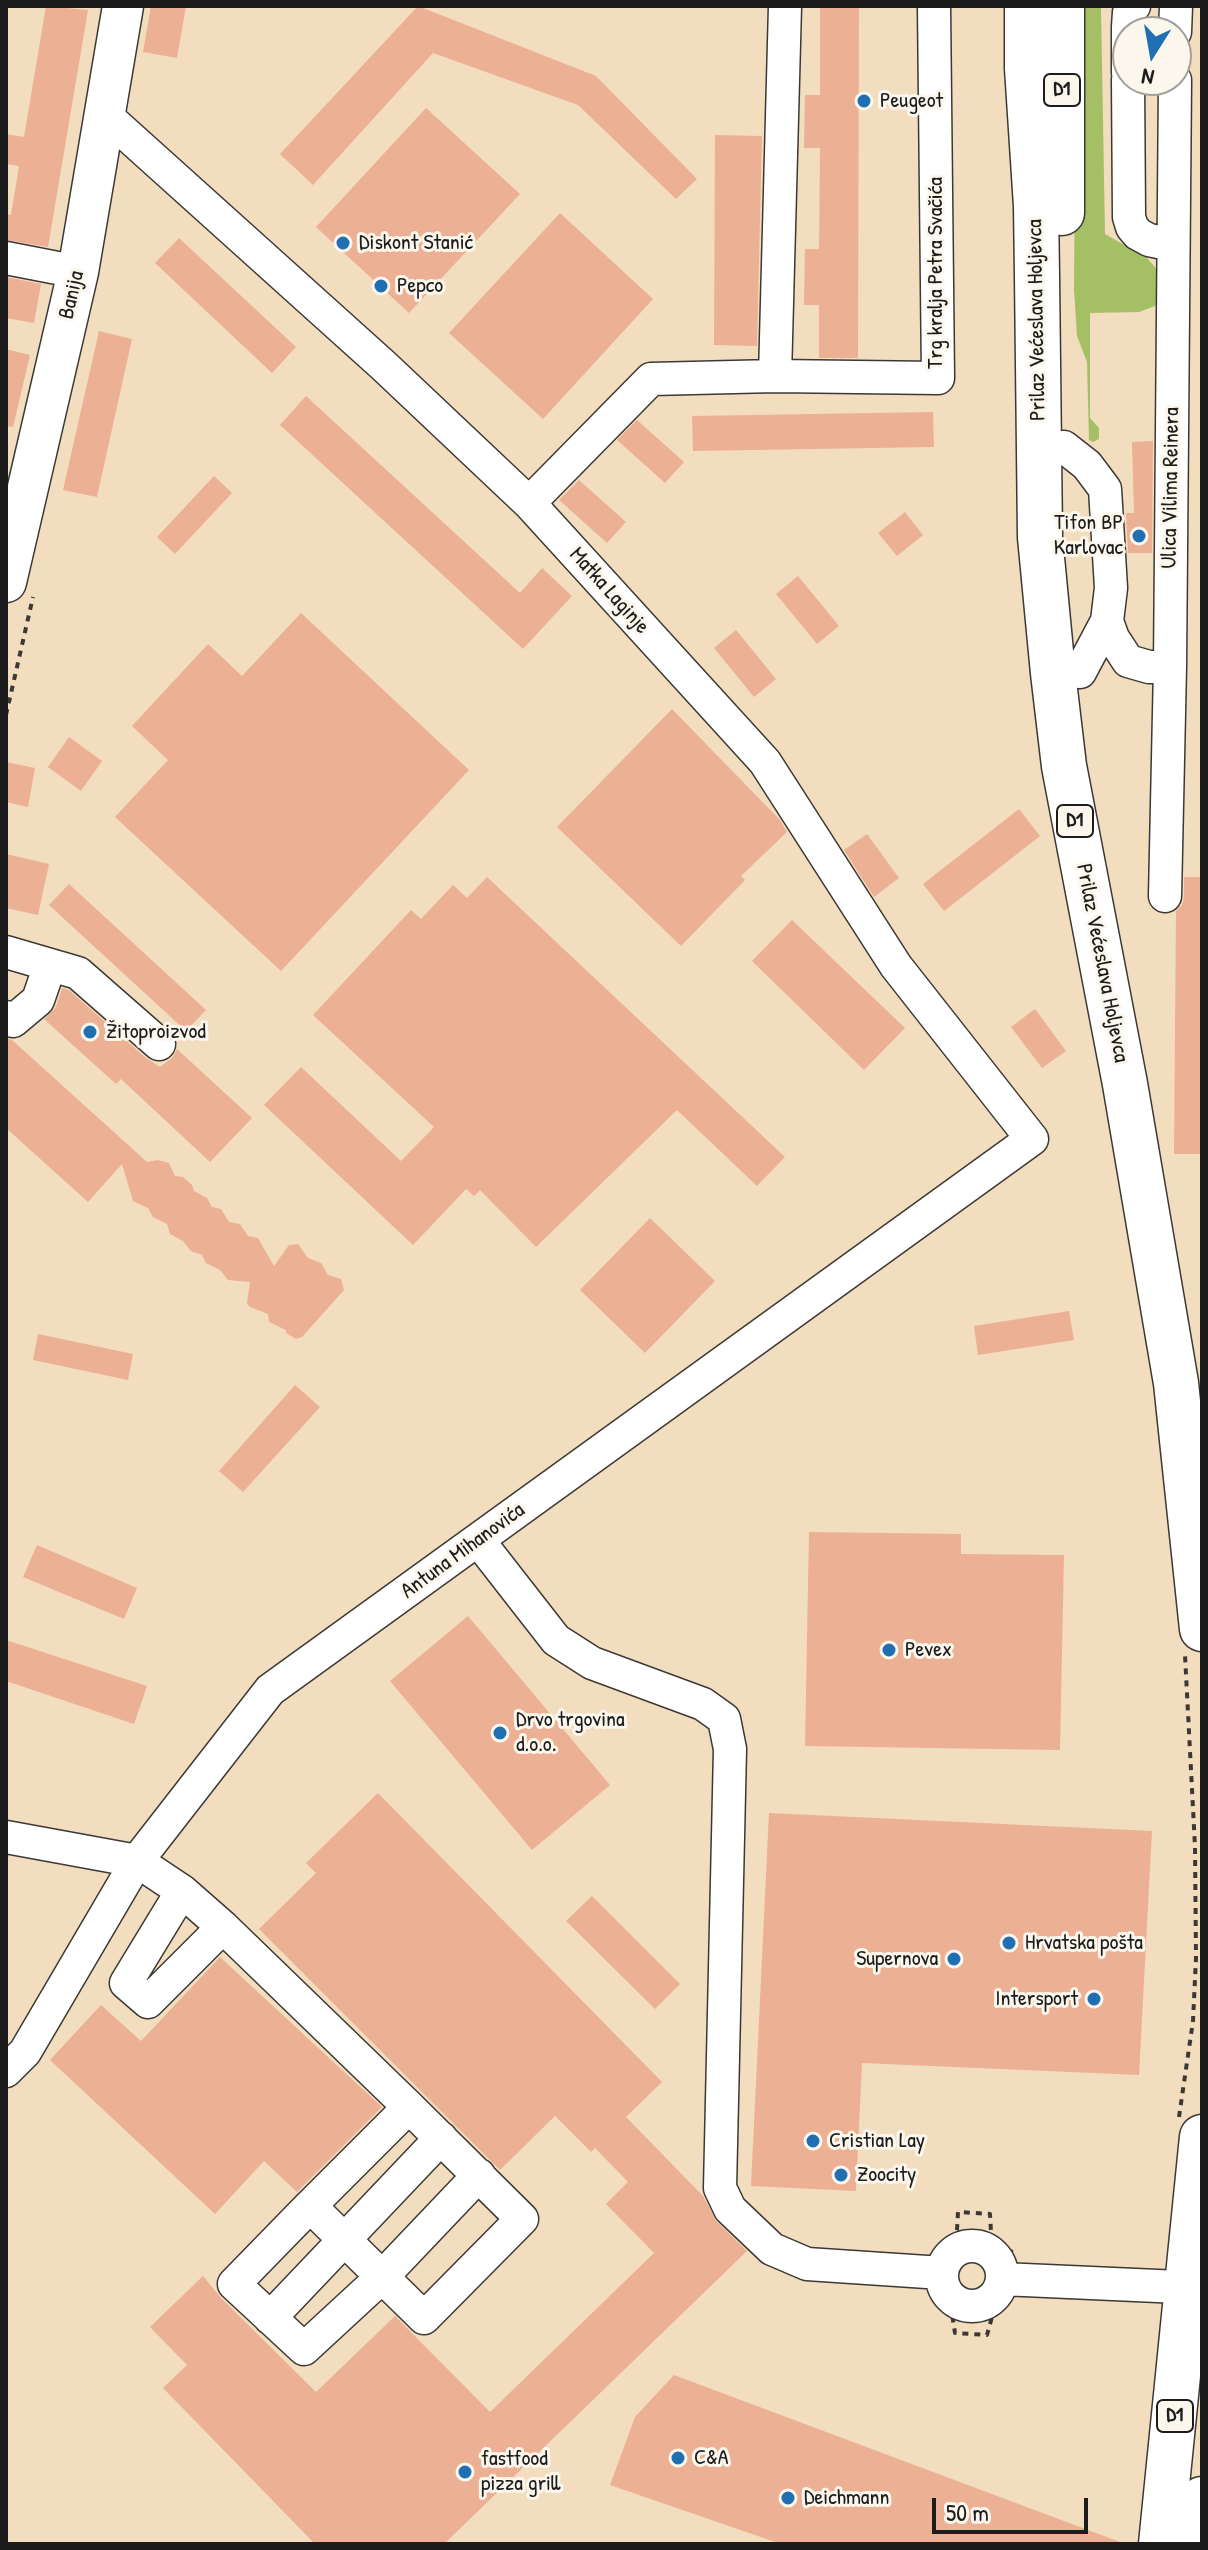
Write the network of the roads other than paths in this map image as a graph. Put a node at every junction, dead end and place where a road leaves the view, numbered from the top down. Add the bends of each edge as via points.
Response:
1 (123, 6) edge
2 (785, 6) edge
3 (934, 6) edge
4 (1027, 6) edge
5 (1062, 6) edge
6 (1128, 96) edge
7 (1175, 96) edge
8 (104, 114) junction
9 (1173, 245) junction
10 (6, 258) edge
11 (78, 272) junction
12 (775, 376) junction
13 (1064, 447) junction
14 (529, 503) junction
15 (6, 582) edge
16 (1107, 621) junction
17 (1170, 667) junction
18 (1080, 672) junction
19 (1165, 896) dead end
20 (6, 952) edge
21 (50, 965) junction
22 (6, 1017) edge
23 (159, 1044) dead end
24 (1032, 1139) joint
25 (1202, 1388) edge
26 (478, 1540) junction
27 (1202, 1629) edge
28 (6, 1837) edge
29 (137, 1861) junction
30 (182, 1891) junction
31 (223, 1927) junction
32 (6, 2071) edge
33 (409, 2107) junction
34 (1202, 2137) edge
35 (441, 2138) junction
36 (479, 2175) junction
37 (310, 2206) junction
38 (346, 2241) junction
39 (382, 2277) junction
40 (1194, 2288) edge
41 (270, 2318) junction
42 (1202, 2499) edge
43 (1161, 2544) edge
44 (1196, 2544) edge

1 - 8 main road, Banija
2 - 12 street
3 - 12 street, Trg kralja Petra Svačića via 938,378
4 - 27 highway, Prilaz Većeslava Holjevca / D1 via 1037,248 1040,537 1053,673 1064,766 1176,1383
5 - 13 highway, Prilaz Većeslava Holjevca / D1
6 - 9 street via 1132,227 1149,240
7 - 9 street, Ulica Vilima Reinera
8 - 11 main road, Banija
8 - 14 street, Matka Laginje
9 - 17 street, Ulica Vilima Reinera
10 - 11 street
11 - 15 main road, Banija
12 - 14 street, Trg kralja Petra Svačića via 651,379
13 - 16 street via 1105,489 1111,588
13 - 18 highway, Prilaz Većeslava Holjevca / D1
14 - 24 street, Matka Laginje via 765,762 896,966
16 - 17 street via 1128,661
16 - 18 street
17 - 19 street, Ulica Vilima Reinera
18 - 25 highway, Prilaz Većeslava Holjevca / D1
20 - 21 street
21 - 22 street via 38,1000 13,1021
21 - 23 street via 78,973
24 - 26 street, Antuna Mihanovića
26 - 29 street, Antuna Mihanovića via 270,1690
26 - 40 street via 556,1640 592,1663 703,1704 724,1719 730,1749 720,2188 730,2209 772,2249 807,2264 942,2273 956,2250 973,2245 992,2252 1002,2279
28 - 29 street
29 - 30 street
29 - 32 street, Antuna Mihanovića via 25,2052
30 - 31 street
30 - 31 street via 126,1983 137,1993 148,2002
31 - 33 street
33 - 35 street
33 - 37 street
34 - 40 highway, D1
35 - 36 street
35 - 38 street
36 - 39 street
36 - 39 street via 522,2219 424,2318
37 - 38 street
37 - 41 street via 234,2284
38 - 39 street
38 - 41 street
39 - 41 street via 304,2349
40 - 43 highway, D1
42 - 44 highway

